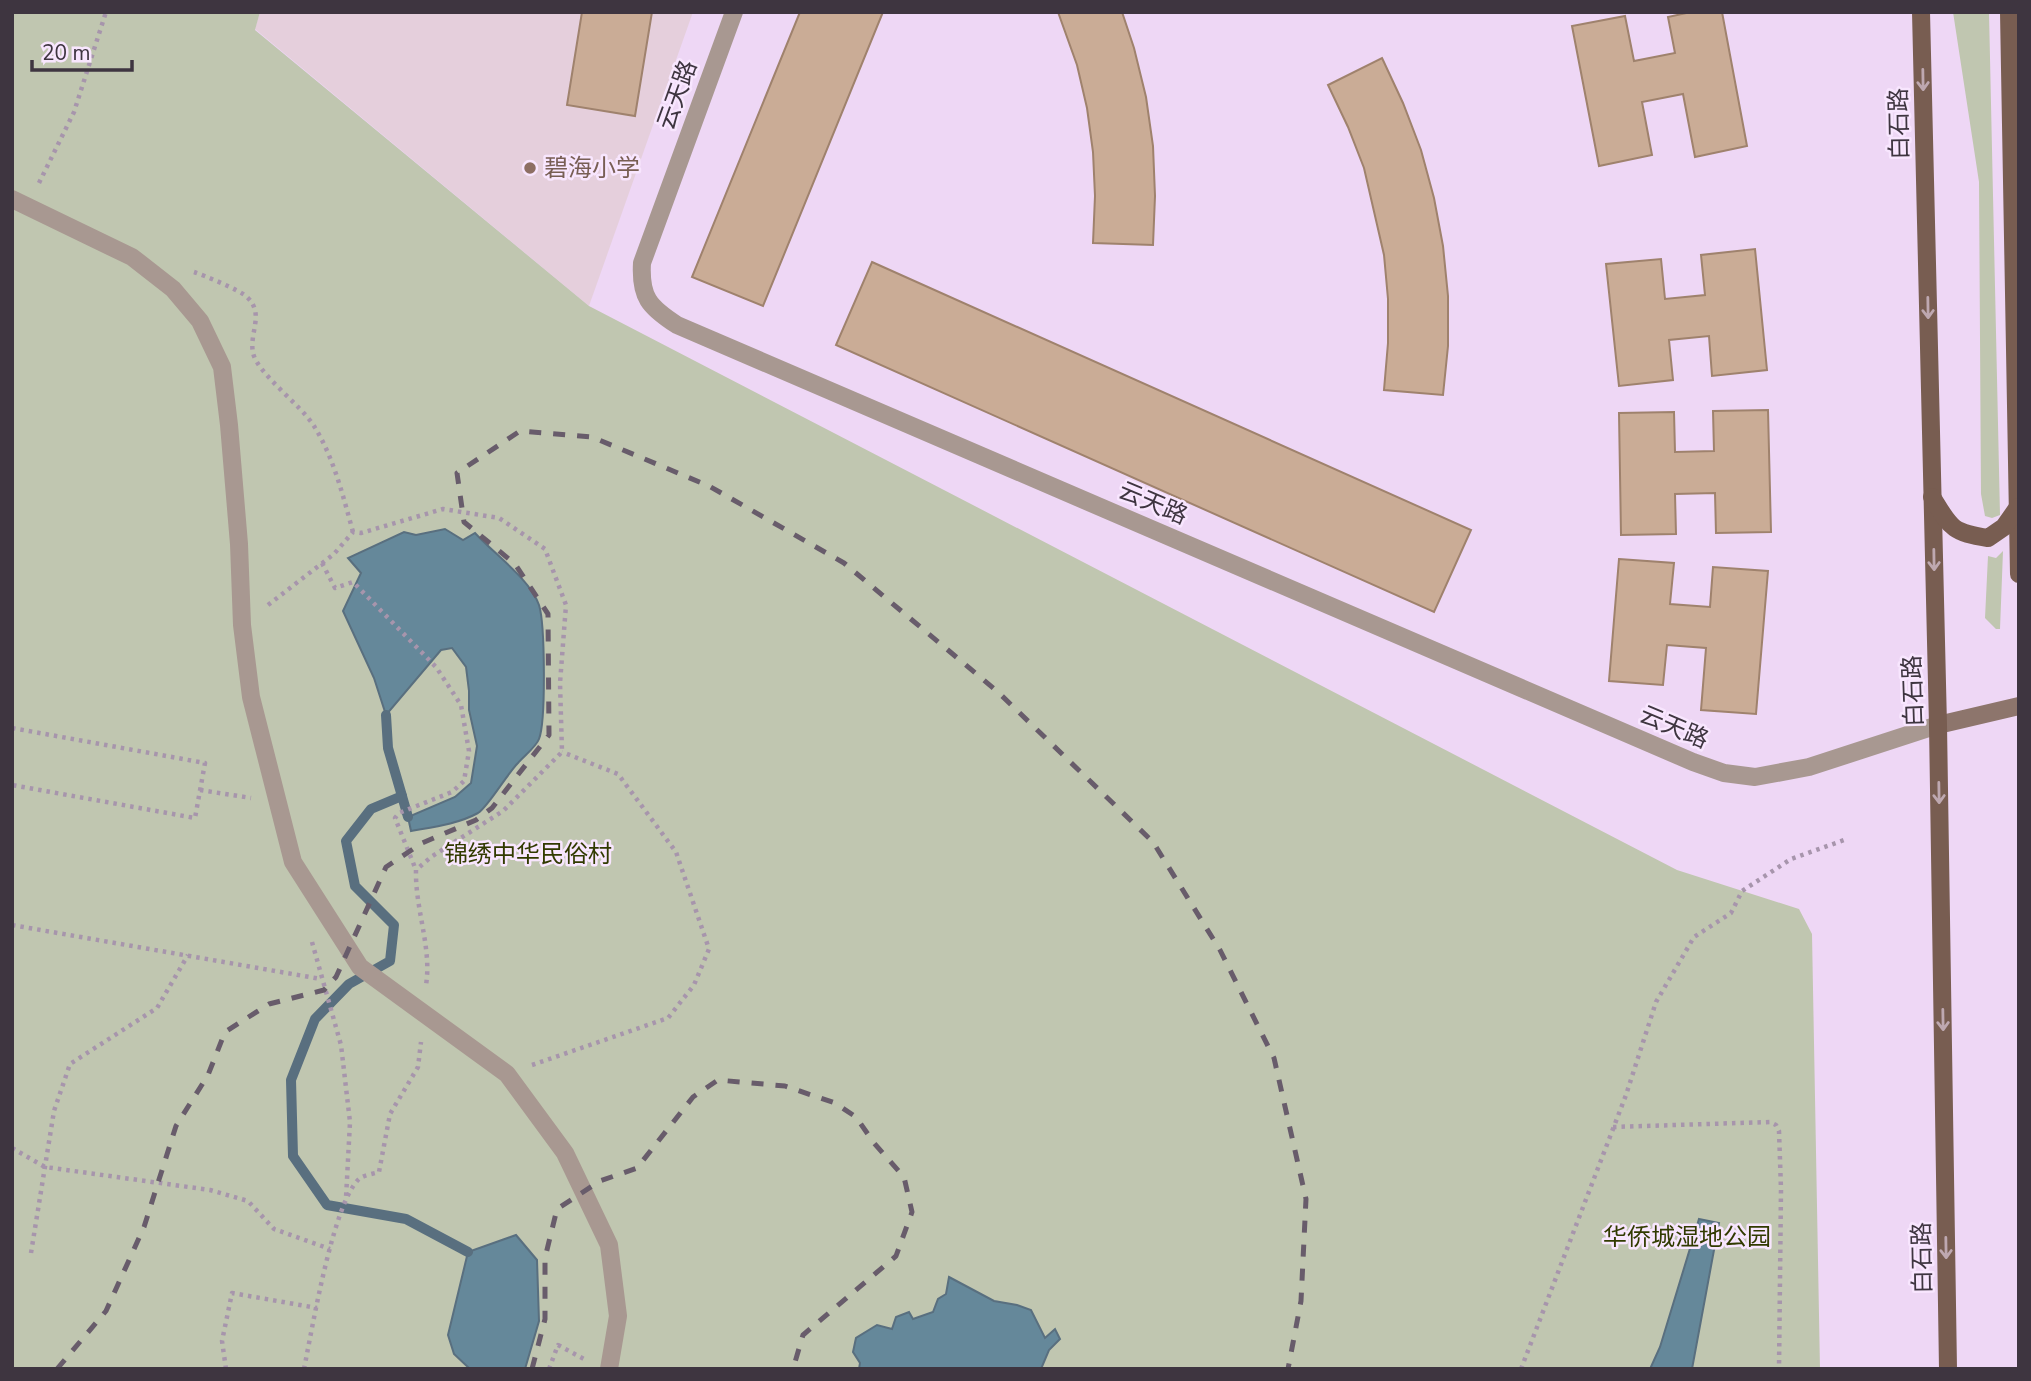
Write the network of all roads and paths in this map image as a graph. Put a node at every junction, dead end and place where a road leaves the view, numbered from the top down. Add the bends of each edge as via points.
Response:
1 (106, 12) edge
2 (734, 12) edge
3 (1921, 12) edge
4 (2010, 12) edge
5 (20, 202) edge
6 (188, 271) dead end
7 (1932, 497) junction
8 (2018, 506) edge
9 (353, 531) junction
10 (2019, 555) edge
11 (322, 563) junction
12 (2019, 574) edge
13 (242, 625) junction
14 (2019, 706) edge
15 (1938, 725) junction
16 (12, 728) edge
17 (562, 752) junction
18 (12, 785) edge
19 (200, 790) junction
20 (277, 803) junction
21 (1847, 839) dead end
22 (416, 870) junction
23 (12, 925) edge
24 (188, 956) junction
25 (321, 979) dead end
26 (326, 996) dead end
27 (425, 1016) junction
28 (507, 1074) junction
29 (1613, 1127) junction
30 (12, 1148) edge
31 (46, 1167) junction
32 (346, 1200) junction
33 (330, 1249) junction
34 (31, 1253) dead end
35 (317, 1307) junction
36 (601, 1366) edge
37 (226, 1369) edge
38 (304, 1369) edge
39 (549, 1369) edge
40 (1521, 1369) edge
41 (1779, 1369) edge
42 (1948, 1369) edge

1 - 5 path via 74,112
2 - 15 street, 云天路 via 642,263 640,283 648,303 677,325 1724,773 1755,777 1809,767
3 -> 7 main road, 白石路
4 - 8 main road
5 - 13 street via 132,257 173,289 200,321 222,367
6 - 9 path via 246,296 257,313 253,353 268,377 315,427 331,459
7 - 8 main road via 1952,528 1988,538 2004,527
7 -> 15 main road, 白石路
8 - 10 main road
9 - 11 path
9 - 17 path via 361,533 443,509 499,518 545,549 566,605 560,683
10 - 12 main road
11 - 13 path
11 - 22 path via 335,588 353,582 436,667 461,705 469,751 464,780 452,792 395,818
13 - 20 street via 251,697
14 - 15 street
15 -> 42 main road, 白石路
16 - 19 path via 205,762
17 - 22 path via 503,811
17 - 28 path via 618,774 676,852 709,949 694,985 668,1018
18 - 19 path via 195,818
19 - 20 path
20 - 27 street via 293,862 360,967
21 - 29 path via 1791,859 1742,891 1731,913 1694,937 1656,1002
22 - 27 path via 415,894 429,967
23 - 24 path
24 - 25 path
24 - 31 path via 157,1007 70,1064 54,1111
26 - 32 path via 341,1045 350,1122
27 - 28 street
27 - 32 path via 418,1067 390,1114 379,1172 360,1178
28 - 36 street via 565,1153 609,1245 618,1316
29 - 40 path
29 - 41 path via 1776,1125 1781,1177
30 - 31 path
31 - 33 path via 211,1190 248,1200 274,1229
31 - 34 path
32 - 33 path
33 - 35 path
35 - 37 path via 232,1293 222,1341
35 - 38 path
36 - 39 path via 558,1345

